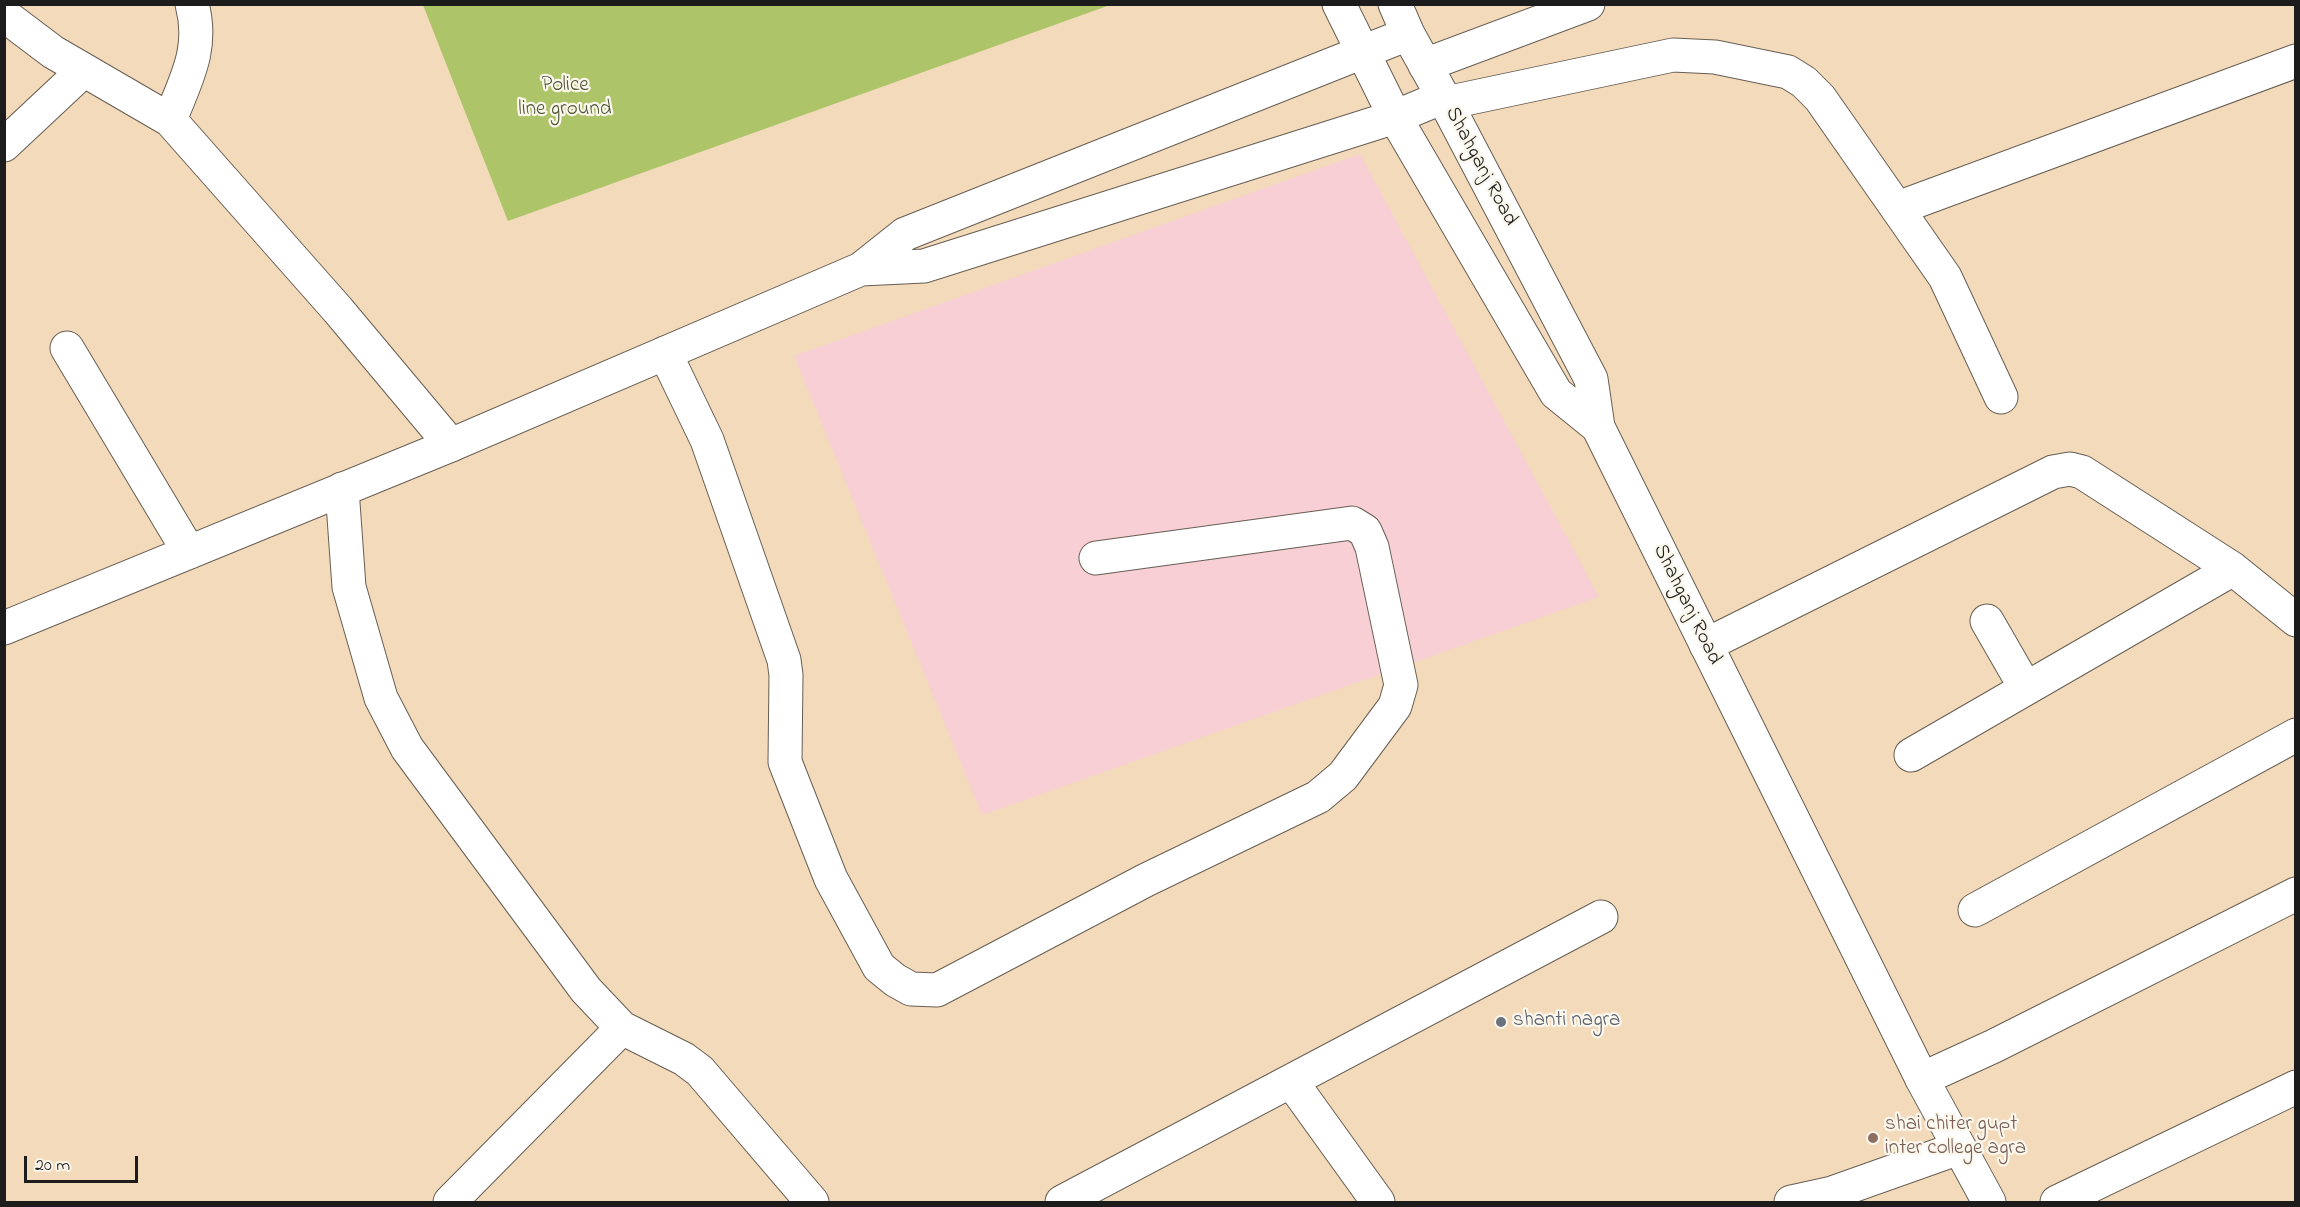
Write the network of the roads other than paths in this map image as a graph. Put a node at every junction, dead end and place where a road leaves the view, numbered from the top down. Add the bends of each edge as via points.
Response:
1 (192, 4) edge
2 (1339, 4) edge
3 (1395, 4) edge
4 (1588, 4) edge
5 (4, 15) edge
6 (1408, 34) junction
7 (1363, 54) junction
8 (2295, 61) edge
9 (1425, 65) junction
10 (83, 71) junction
11 (1445, 100) junction
12 (1395, 117) junction
13 (170, 120) junction
14 (4, 145) edge
15 (1898, 208) junction
16 (861, 269) junction
17 (67, 348) dead end
18 (665, 353) junction
19 (2001, 397) dead end
20 (1598, 427) junction
21 (451, 445) junction
22 (342, 489) junction
23 (189, 552) junction
24 (1096, 558) dead end
25 (2233, 569) junction
26 (2295, 620) edge
27 (1987, 621) dead end
28 (4, 628) edge
29 (1706, 645) junction
30 (2025, 687) junction
31 (2295, 735) edge
32 (1911, 755) dead end
33 (2295, 894) edge
34 (1975, 910) dead end
35 (1601, 917) dead end
36 (622, 1028) junction
37 (1922, 1079) junction
38 (1291, 1081) junction
39 (2295, 1087) edge
40 (1959, 1148) junction
41 (450, 1203) edge
42 (812, 1203) edge
43 (1062, 1203) edge
44 (1378, 1203) edge
45 (1791, 1203) edge
46 (1989, 1203) edge
47 (2057, 1203) edge

1 - 13 street via 196,46
2 - 7 street
3 - 6 street, Shahganj Road
4 - 9 street
5 - 10 street
6 - 7 street
6 - 9 street, Shahganj Road
7 - 12 street
7 - 16 street via 905,234
8 - 15 street
9 - 11 street, Shahganj Road
10 - 13 street
10 - 14 street
11 - 12 street
11 - 15 street via 1673,55 1714,57 1788,72 1820,98
11 - 20 street, Shahganj Road via 1591,379
12 - 16 street via 924,267
12 - 20 street via 1556,393
13 - 21 street
15 - 19 street via 1945,277
16 - 18 street
17 - 23 street
18 - 21 street
18 - 24 street via 707,440 784,660 785,762 793,783 831,879 879,967 911,989 937,990 1146,880 1318,797 1344,776 1395,706 1401,685 1372,547 1365,531 1352,523
20 - 29 street, Shahganj Road
21 - 22 street
22 - 23 street
22 - 36 street via 349,586 381,698 396,728 586,990
23 - 28 street
25 - 26 street
25 - 29 street via 2082,472 2061,469
25 - 30 street
27 - 30 street
29 - 37 street, Shahganj Road
30 - 32 street
31 - 34 street
33 - 37 street
35 - 38 street
36 - 41 street
36 - 42 street via 700,1071
37 - 40 street, Shahganj Road
38 - 43 street
38 - 44 street
39 - 47 street
40 - 45 street via 1832,1193
40 - 46 street, Shahganj Road

